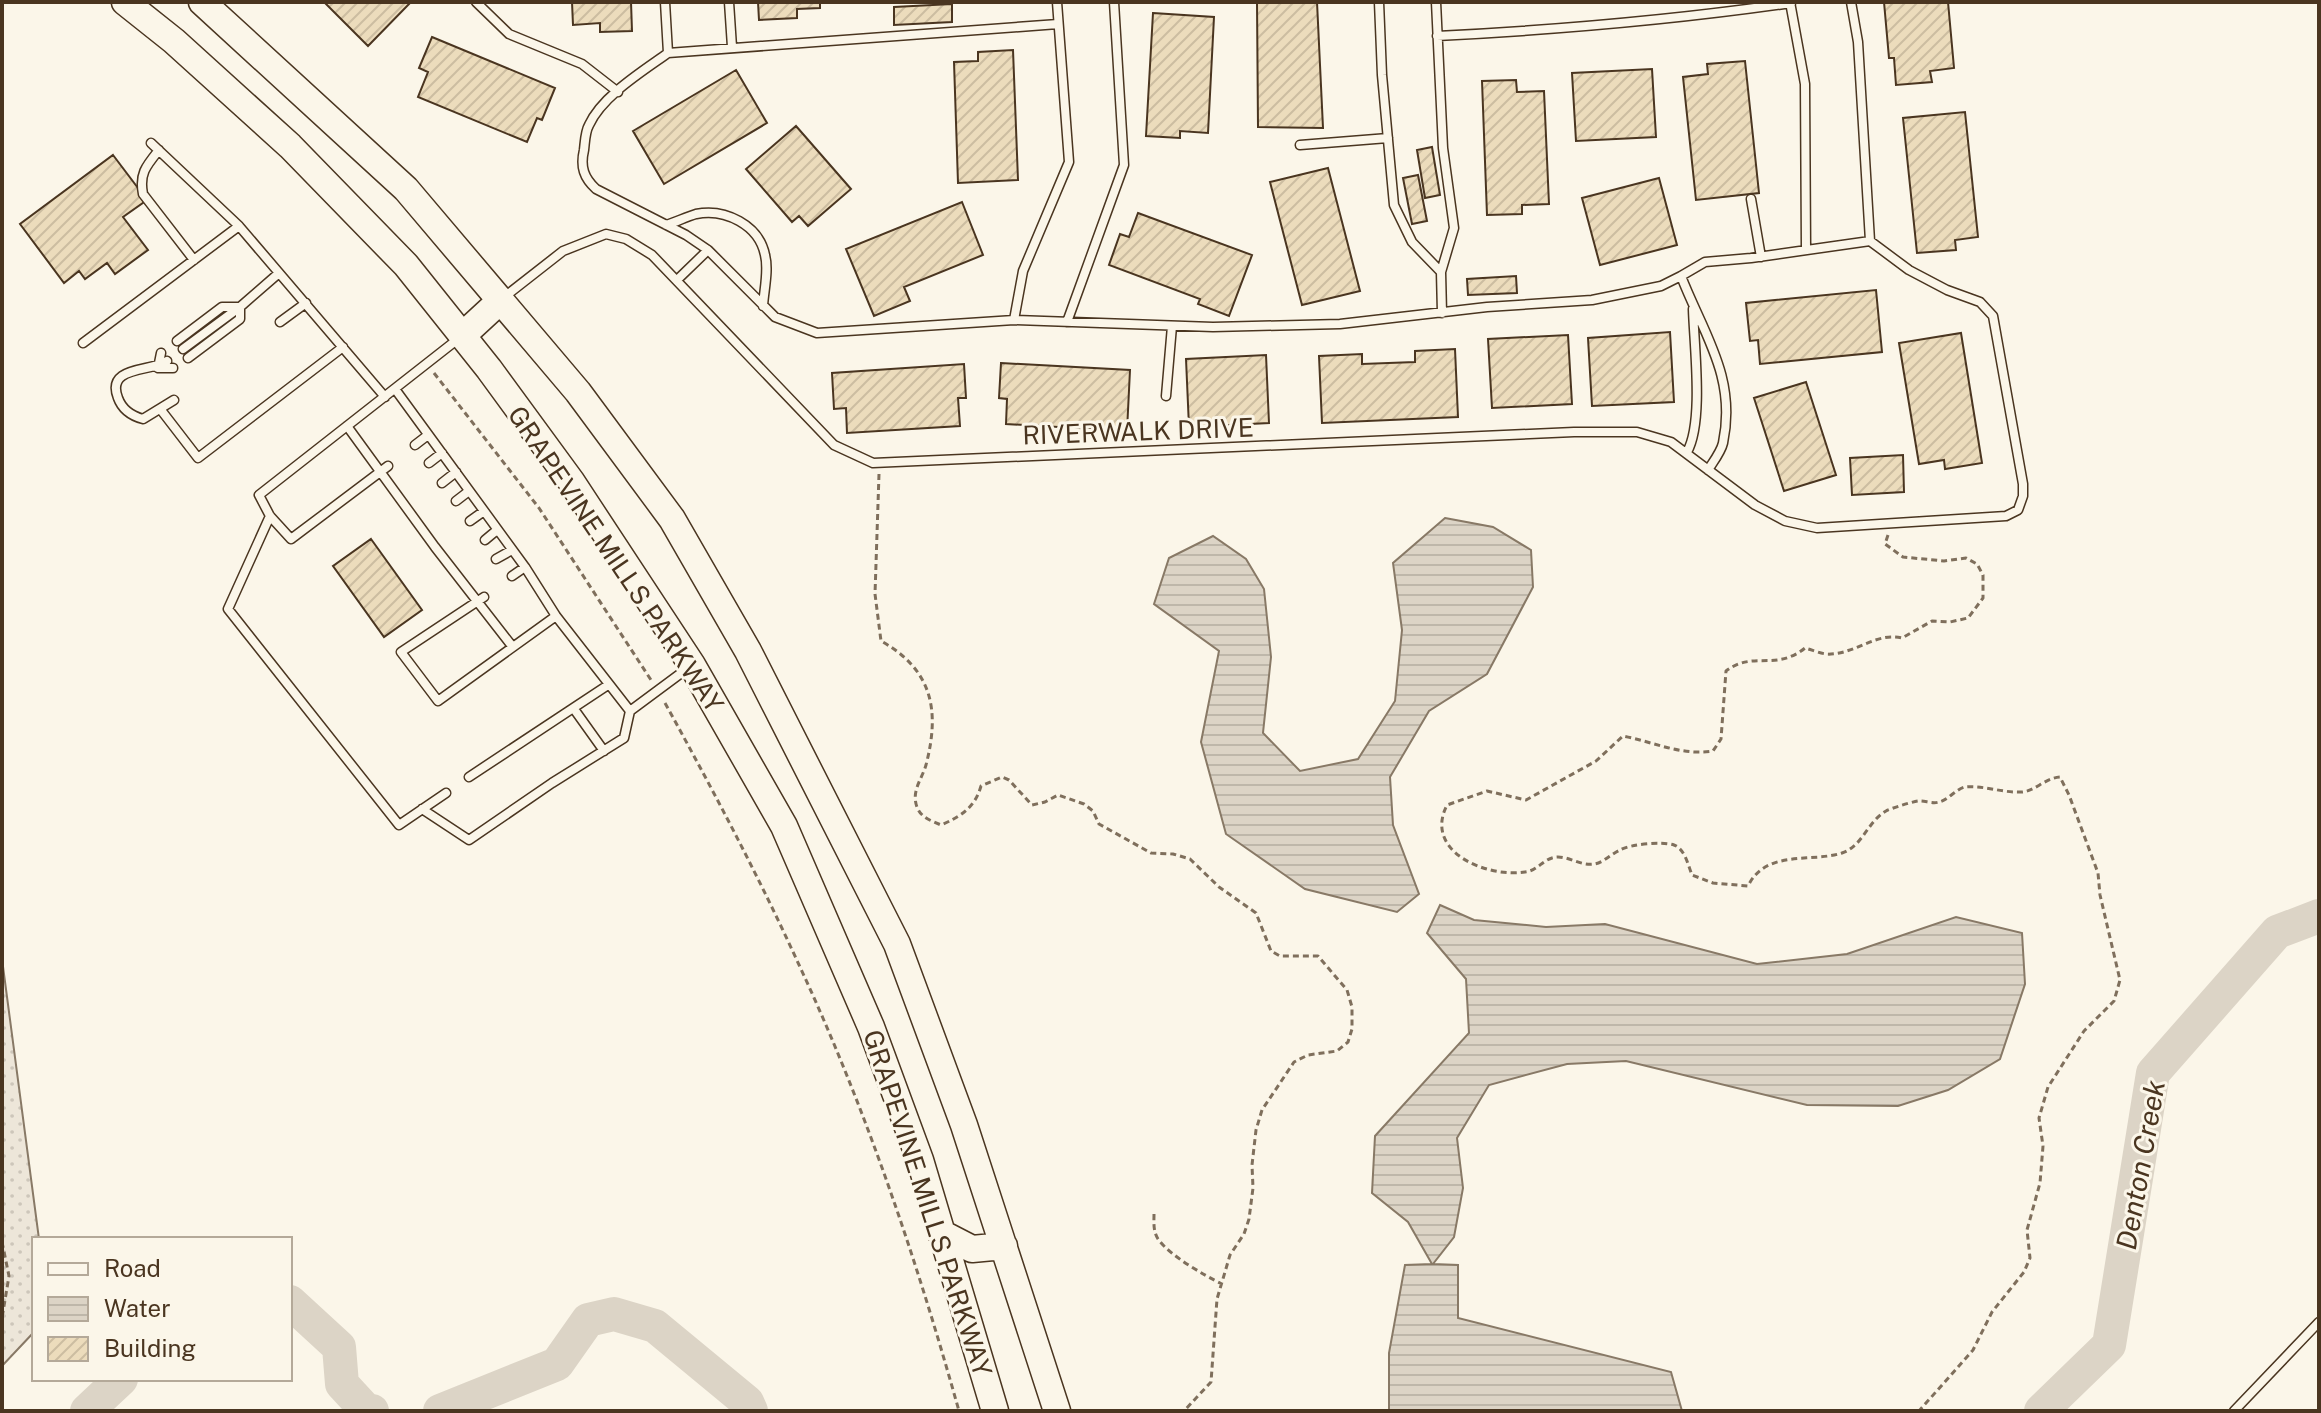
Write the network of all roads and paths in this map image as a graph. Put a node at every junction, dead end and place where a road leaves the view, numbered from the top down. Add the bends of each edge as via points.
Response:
1 (125, 2) edge
2 (202, 2) edge
3 (476, 2) edge
4 (665, 2) edge
5 (729, 2) edge
6 (1057, 2) edge
7 (1114, 2) edge
8 (1379, 2) edge
9 (1436, 2) edge
10 (1790, 2) edge
11 (1851, 2) edge
12 (1058, 24) junction
13 (1437, 36) junction
14 (732, 47) junction
15 (668, 53) junction
16 (618, 92) junction
17 (1388, 138) junction
18 (151, 143) dead end
19 (1300, 145) dead end
20 (159, 150) junction
21 (1751, 199) dead end
22 (666, 225) junction
23 (239, 226) junction
24 (1870, 241) junction
25 (708, 250) junction
26 (1806, 250) junction
27 (1761, 257) junction
28 (194, 260) junction
29 (1441, 272) junction
30 (279, 273) junction
31 (1681, 276) junction
32 (677, 280) junction
33 (501, 300) junction
34 (306, 303) junction
35 (763, 306) junction
36 (240, 307) junction
37 (1693, 308) junction
38 (1442, 313) junction
39 (1014, 320) junction
40 (280, 322) dead end
41 (1067, 322) junction
42 (1172, 326) junction
43 (462, 336) junction
44 (177, 341) dead end
45 (83, 343) dead end
46 (343, 347) junction
47 (161, 353) dead end
48 (186, 354) dead end
49 (427, 364) junction
50 (170, 365) dead end
51 (158, 368) junction
52 (395, 389) junction
53 (1166, 396) dead end
54 (385, 397) junction
55 (174, 400) dead end
56 (161, 410) junction
57 (347, 426) junction
58 (428, 435) junction
59 (415, 445) dead end
60 (1687, 452) junction
61 (442, 453) junction
62 (429, 463) dead end
63 (879, 463) junction
64 (388, 466) dead end
65 (1708, 470) junction
66 (456, 472) junction
67 (380, 473) junction
68 (401, 483) dead end
69 (442, 483) dead end
70 (392, 490) junction
71 (469, 491) junction
72 (456, 501) dead end
73 (484, 511) junction
74 (270, 516) junction
75 (470, 521) dead end
76 (1892, 523) junction
77 (497, 530) junction
78 (485, 540) dead end
79 (512, 550) junction
80 (496, 559) dead end
81 (525, 567) junction
82 (512, 576) dead end
83 (480, 600) junction
84 (556, 616) junction
85 (512, 646) junction
86 (692, 665) junction
87 (608, 685) junction
88 (657, 689) junction
89 (574, 709) junction
90 (630, 711) junction
91 (604, 751) junction
92 (469, 777) dead end
93 (446, 793) dead end
94 (422, 809) junction
95 (1154, 1214) dead end
96 (941, 1233) junction
97 (2, 1242) edge
98 (1004, 1246) junction
99 (1222, 1284) junction
100 (2, 1318) edge
101 (2319, 1322) edge
102 (959, 1411) edge
103 (995, 1411) edge
104 (1057, 1411) edge
105 (1184, 1411) edge
106 (1919, 1411) edge
107 (2234, 1411) edge

1 - 43 main road, GRAPEVINE MILLS PARKWAY via 290,146 406,265
2 - 33 main road, GRAPEVINE MILLS PARKWAY via 406,189
3 - 16 lane via 509,34 582,64
4 - 15 lane
5 - 14 lane
6 - 12 lane
7 - 41 lane via 1124,165
8 - 17 lane
9 - 13 lane
10 - 13 lane via 1635,23
10 - 26 lane via 1805,84
11 - 24 lane
12 - 14 lane
12 - 39 lane via 1069,162 1023,271
13 - 29 lane via 1454,228
14 - 15 lane
15 - 16 lane
16 - 22 lane via 588,125 582,160 585,178
17 - 19 lane
17 - 29 lane via 1394,205 1412,242
18 - 20 lane
20 - 23 lane
20 - 28 lane via 143,170 143,194
21 - 27 lane
22 - 25 lane
22 - 35 lane via 697,214 720,213 743,222 766,256
23 - 28 lane
23 - 30 lane
24 - 26 lane
24 - 76 lane, RIVERWALK DRIVE via 1909,270 1980,302 1993,316 2023,484 2018,510 2006,516
25 - 32 lane
25 - 35 lane
26 - 27 lane
27 - 31 lane via 1705,262
28 - 45 lane
29 - 38 lane
30 - 34 lane
30 - 36 lane
31 - 37 lane
31 - 38 lane via 1661,286 1592,300
32 - 33 lane, RIVERWALK DRIVE via 652,255 606,234 563,251
32 - 63 lane, RIVERWALK DRIVE via 834,445
33 - 43 main road
33 - 98 main road, GRAPEVINE MILLS PARKWAY via 578,392 672,519 748,651 897,944
34 - 40 lane
34 - 46 lane
35 - 39 lane via 775,317 817,333
36 - 44 lane via 222,307
36 - 48 lane via 240,319
37 - 60 lane via 1696,414
37 - 65 lane via 1722,373 1723,445
38 - 42 lane via 1340,324
39 - 41 lane
41 - 42 lane
42 - 53 lane
43 - 49 lane
43 - 86 main road, GRAPEVINE MILLS PARKWAY via 571,481
46 - 54 lane
46 - 56 lane via 198,458
47 - 51 lane
49 - 52 lane
49 - 88 path via 539,508
50 - 51 lane
51 - 56 lane via 134,369 119,379 116,389 131,415 143,419
52 - 54 lane
52 - 58 lane
54 - 57 lane
55 - 56 lane
57 - 67 lane
57 - 74 lane via 259,495
58 - 59 lane
58 - 61 lane
60 - 63 lane, RIVERWALK DRIVE via 1637,432 1574,432
60 - 65 lane, RIVERWALK DRIVE
61 - 62 lane
61 - 66 lane
63 - 99 path via 875,594 881,641 920,675 934,715 925,767 916,785 917,806 926,819 941,825 959,817 976,802 981,786 1002,777 1032,805 1058,795 1084,804 1099,824 1151,853 1190,859 1256,913 1271,951 1280,956 1318,956 1347,990 1352,1007 1348,1042 1337,1051 1294,1062 1262,1110 1249,1219
64 - 67 lane
65 - 76 lane, RIVERWALK DRIVE via 1785,521 1817,528
66 - 69 lane
66 - 71 lane
67 - 70 lane
67 - 74 lane via 291,539
68 - 70 lane
70 - 83 lane via 411,506
71 - 72 lane
71 - 73 lane
73 - 75 lane
73 - 77 lane
74 - 94 lane via 228,609 399,825
76 - 106 path via 1885,544 1903,557 1966,558 1977,564 1983,598 1968,618 1932,621 1902,638 1889,635 1828,655 1805,648 1791,659 1739,661 1726,671 1721,739 1713,751 1673,750 1623,736 1596,761 1526,800 1487,791 1447,805 1442,838 1458,858 1516,873 1530,872 1557,857 1597,864 1631,845 1673,844 1682,849 1692,875 1748,886 1784,859 1843,853 1859,843 1886,811 1917,800 1938,803 1963,787 2025,792 2060,777 2098,873 2120,980 2114,1001 2084,1031 2048,1087 2039,1118 2040,1183 2027,1230 2030,1258 2024,1272 1992,1312 1973,1350
77 - 78 lane
77 - 79 lane
79 - 80 lane
79 - 81 lane
81 - 82 lane
81 - 84 lane
83 - 85 lane
83 - 85 lane via 401,652 438,701
84 - 85 lane
84 - 87 lane
86 - 88 lane
86 - 96 main road, GRAPEVINE MILLS PARKWAY via 784,826 821,907 920,1160
87 - 89 lane
87 - 90 lane
88 - 90 lane
88 - 102 path via 725,810 801,969 868,1131
89 - 91 lane
89 - 92 lane
90 - 91 lane via 624,738
91 - 94 lane via 469,840
93 - 94 lane
95 - 99 path via 1159,1240
96 - 98 main road via 972,1249
96 - 103 main road, GRAPEVINE MILLS PARKWAY
97 - 100 path via 9,1276
98 - 104 main road, GRAPEVINE MILLS PARKWAY
99 - 105 path via 1211,1382
101 - 107 lane

